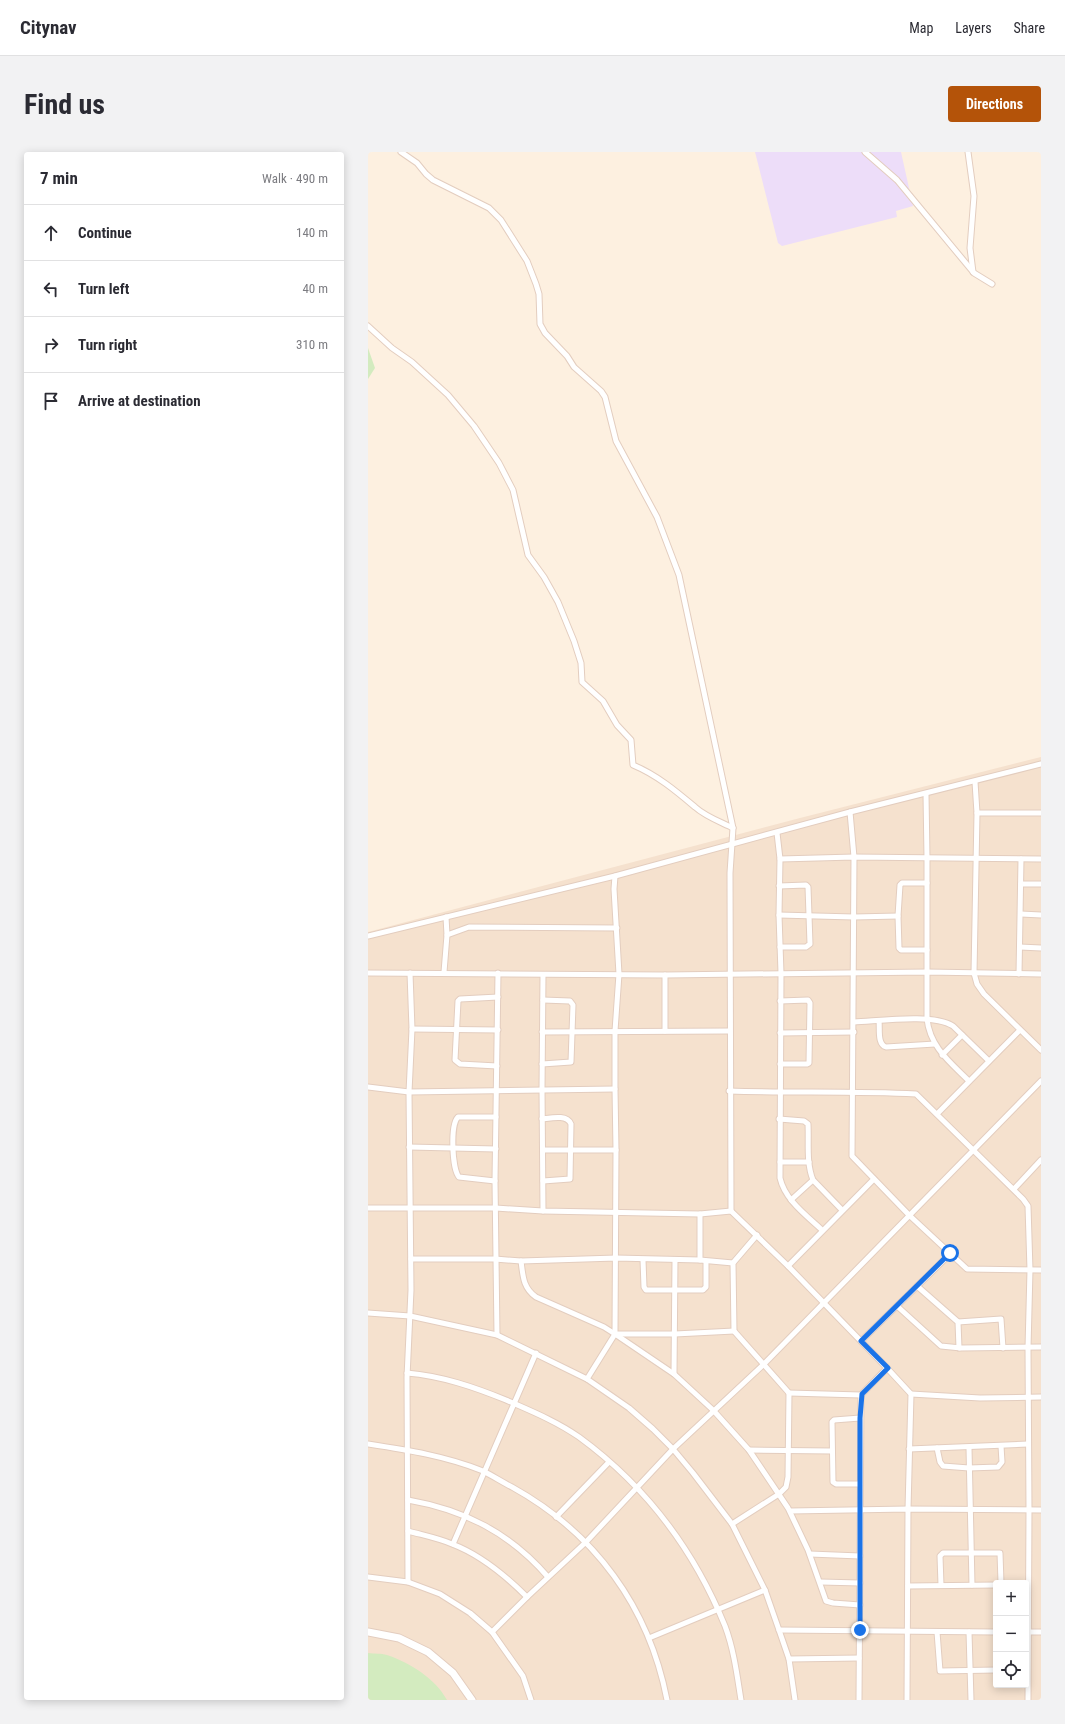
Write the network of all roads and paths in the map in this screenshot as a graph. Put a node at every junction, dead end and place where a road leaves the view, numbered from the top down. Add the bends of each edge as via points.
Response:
1 (401, 152) edge
2 (865, 152) edge
3 (968, 152) edge
4 (974, 273) junction
5 (992, 284) dead end
6 (368, 326) edge
7 (1041, 764) edge
8 (975, 782) junction
9 (926, 794) junction
10 (850, 812) junction
11 (977, 813) junction
12 (1041, 813) edge
13 (733, 828) junction
14 (777, 833) junction
15 (732, 845) junction
16 (854, 857) junction
17 (928, 858) junction
18 (780, 859) junction
19 (976, 859) junction
20 (1021, 859) junction
21 (1041, 859) edge
22 (616, 876) junction
23 (927, 884) junction
24 (1021, 884) junction
25 (1041, 884) edge
26 (779, 886) junction
27 (1021, 914) junction
28 (778, 915) junction
29 (1041, 915) edge
30 (809, 916) junction
31 (898, 916) junction
32 (446, 917) junction
33 (854, 917) junction
34 (617, 928) junction
35 (447, 935) junction
36 (368, 936) edge
37 (780, 947) junction
38 (1020, 947) junction
39 (1041, 948) edge
40 (927, 950) junction
41 (368, 972) edge
42 (444, 972) junction
43 (927, 972) junction
44 (410, 973) junction
45 (498, 973) junction
46 (781, 973) junction
47 (853, 973) junction
48 (974, 973) junction
49 (619, 974) junction
50 (730, 974) junction
51 (1020, 974) junction
52 (1041, 974) edge
53 (543, 975) junction
54 (665, 975) junction
55 (498, 997) junction
56 (543, 1000) junction
57 (780, 1001) junction
58 (927, 1019) junction
59 (879, 1020) junction
60 (854, 1022) junction
61 (412, 1029) junction
62 (456, 1030) junction
63 (498, 1030) junction
64 (1020, 1030) junction
65 (616, 1031) junction
66 (665, 1031) junction
67 (729, 1031) junction
68 (542, 1032) junction
69 (571, 1032) junction
70 (809, 1032) junction
71 (854, 1032) junction
72 (780, 1033) junction
73 (962, 1035) junction
74 (935, 1044) junction
75 (1041, 1050) edge
76 (942, 1055) junction
77 (989, 1061) junction
78 (542, 1064) junction
79 (780, 1064) junction
80 (497, 1066) junction
81 (969, 1081) junction
82 (1041, 1081) edge
83 (368, 1087) edge
84 (615, 1089) junction
85 (497, 1090) junction
86 (542, 1090) junction
87 (729, 1091) junction
88 (409, 1092) junction
89 (780, 1092) junction
90 (853, 1092) junction
91 (937, 1114) junction
92 (496, 1116) junction
93 (542, 1119) junction
94 (779, 1119) junction
95 (409, 1147) junction
96 (453, 1149) junction
97 (974, 1149) junction
98 (496, 1150) junction
99 (542, 1150) junction
100 (572, 1150) junction
101 (616, 1150) junction
102 (1041, 1160) edge
103 (780, 1162) junction
104 (809, 1162) junction
105 (874, 1178) junction
106 (813, 1180) junction
107 (495, 1181) junction
108 (543, 1181) junction
109 (1014, 1190) junction
110 (791, 1200) junction
111 (368, 1208) edge
112 (496, 1208) junction
113 (410, 1209) junction
114 (842, 1210) junction
115 (543, 1211) junction
116 (616, 1211) junction
117 (731, 1212) junction
118 (700, 1214) junction
119 (909, 1215) junction
120 (822, 1230) junction
121 (757, 1235) junction
122 (950, 1253) junction
123 (616, 1258) junction
124 (411, 1259) junction
125 (495, 1259) junction
126 (643, 1260) junction
127 (675, 1260) junction
128 (700, 1260) junction
129 (521, 1261) junction
130 (706, 1261) junction
131 (733, 1263) junction
132 (788, 1266) junction
133 (1030, 1270) junction
134 (1041, 1270) edge
135 (918, 1286) junction
136 (674, 1290) junction
137 (824, 1303) junction
138 (897, 1306) junction
139 (368, 1313) edge
140 (410, 1316) junction
141 (958, 1322) junction
142 (734, 1331) junction
143 (615, 1334) junction
144 (675, 1334) junction
145 (497, 1335) junction
146 (861, 1341) junction
147 (959, 1348) junction
148 (1002, 1348) junction
149 (1028, 1348) junction
150 (1041, 1348) edge
151 (536, 1353) junction
152 (764, 1364) junction
153 (888, 1368) junction
154 (407, 1373) junction
155 (674, 1374) junction
156 (587, 1379) junction
157 (790, 1393) junction
158 (862, 1394) junction
159 (911, 1394) junction
160 (1029, 1397) junction
161 (1041, 1397) edge
162 (513, 1403) junction
163 (713, 1410) junction
164 (860, 1418) junction
165 (368, 1444) edge
166 (1028, 1444) junction
167 (1001, 1446) junction
168 (673, 1448) junction
169 (937, 1448) junction
170 (969, 1448) junction
171 (909, 1449) junction
172 (406, 1450) junction
173 (749, 1450) junction
174 (832, 1451) junction
175 (788, 1452) junction
176 (609, 1462) junction
177 (969, 1468) junction
178 (483, 1472) junction
179 (860, 1484) junction
180 (636, 1488) junction
181 (779, 1494) junction
182 (408, 1500) junction
183 (908, 1509) junction
184 (860, 1510) junction
185 (970, 1510) junction
186 (1029, 1510) junction
187 (1041, 1510) edge
188 (790, 1511) junction
189 (465, 1517) junction
190 (556, 1517) junction
191 (732, 1524) junction
192 (408, 1531) junction
193 (586, 1542) junction
194 (453, 1544) junction
195 (810, 1554) junction
196 (971, 1554) junction
197 (860, 1556) junction
198 (368, 1576) edge
199 (548, 1577) junction
200 (1002, 1580) edge
201 (1027, 1580) edge
202 (408, 1582) junction
203 (820, 1582) junction
204 (860, 1583) junction
205 (972, 1585) junction
206 (993, 1585) edge
207 (908, 1586) junction
208 (941, 1586) junction
209 (765, 1590) junction
210 (527, 1597) junction
211 (860, 1605) junction
212 (718, 1610) junction
213 (780, 1630) junction
214 (860, 1630) junction
215 (368, 1632) edge
216 (492, 1632) junction
217 (908, 1632) junction
218 (937, 1632) junction
219 (969, 1632) junction
220 (993, 1632) edge
221 (1029, 1632) edge
222 (1041, 1632) edge
223 (649, 1638) junction
224 (1027, 1652) edge
225 (859, 1658) junction
226 (789, 1659) junction
227 (970, 1670) junction
228 (993, 1670) edge
229 (472, 1700) edge
230 (531, 1700) edge
231 (667, 1700) edge
232 (741, 1700) edge
233 (795, 1700) edge
234 (859, 1700) edge
235 (908, 1700) edge
236 (971, 1700) edge
237 (1028, 1700) edge

1 - 13 street via 434,180 489,208 501,220 527,261 536,284 540,324 544,333 605,397 616,441 657,517 679,575
2 - 4 street via 897,180
3 - 4 street via 974,196 970,248
4 - 5 street
6 - 13 street via 448,395 474,426 499,463 513,490 528,555 558,602 574,641 582,682 603,701 617,725 631,740 633,766 647,771 665,783 706,815
7 - 8 street
8 - 9 street
8 - 11 street
9 - 10 street
9 - 17 street
10 - 14 street
10 - 16 street
11 - 12 street
11 - 19 street
13 - 15 street
14 - 15 street
14 - 18 street
15 - 22 street
15 - 50 street
16 - 17 street
16 - 18 street
16 - 33 street
17 - 19 street
17 - 23 street
18 - 26 street
19 - 20 street
19 - 48 street
20 - 21 street
20 - 24 street
22 - 32 street
22 - 34 street via 614,889
23 - 31 street via 900,885
23 - 40 street
24 - 25 street
24 - 27 street
26 - 28 street
26 - 30 street via 806,885 809,889
27 - 29 street
27 - 38 street
28 - 30 street
28 - 37 street
30 - 33 street
30 - 37 street via 810,944
31 - 33 street
31 - 40 street via 899,948
32 - 35 street
32 - 36 street
33 - 47 street
34 - 35 street via 469,927
34 - 49 street
35 - 42 street
37 - 46 street
38 - 39 street
38 - 51 street
40 - 43 street
41 - 44 street
42 - 44 street
42 - 45 street
43 - 47 street
43 - 48 street
43 - 58 street
44 - 61 street
45 - 53 street
45 - 55 street
46 - 47 street
46 - 50 street
46 - 57 street
47 - 60 street
48 - 51 street
48 - 64 street via 980,989
49 - 53 street
49 - 54 street
49 - 65 street
50 - 54 street
50 - 67 street
51 - 52 street
53 - 56 street
54 - 66 street
55 - 62 street via 460,999 457,1004
55 - 63 street
56 - 68 street
56 - 69 street via 572,1002
57 - 70 street via 809,1001
57 - 72 street
58 - 59 street
58 - 73 street via 947,1022
58 - 74 street via 929,1032
59 - 60 street
59 - 74 street via 883,1046
60 - 71 street
61 - 62 street
61 - 88 street
62 - 63 street
62 - 80 street via 457,1063
63 - 80 street
64 - 75 street
64 - 77 street
65 - 66 street
65 - 69 street
65 - 84 street
66 - 67 street
67 - 87 street
68 - 69 street
68 - 78 street
69 - 78 street via 572,1062
70 - 71 street
70 - 72 street
70 - 79 street via 808,1064
71 - 90 street
72 - 79 street
73 - 76 street
73 - 77 street
74 - 76 street
76 - 81 street
77 - 81 street
78 - 86 street
79 - 89 street
80 - 85 street
81 - 91 street
82 - 97 street
83 - 88 street
84 - 86 street
84 - 101 street
85 - 86 street
85 - 88 street
85 - 92 street
86 - 93 street
87 - 89 street
87 - 117 street
88 - 95 street
89 - 90 street
89 - 94 street
90 - 91 street via 916,1094
90 - 105 street via 852,1156
91 - 97 street
92 - 96 street via 458,1117 454,1124
92 - 98 street
93 - 99 street
93 - 100 street via 570,1120
94 - 103 street
94 - 104 street via 804,1121 808,1124
95 - 96 street
95 - 113 street
96 - 98 street
96 - 107 street via 456,1173 459,1177
97 - 109 street
97 - 119 street
98 - 107 street
99 - 100 street
99 - 108 street
100 - 101 street
100 - 108 street via 570,1178
101 - 116 street
102 - 109 street
103 - 104 street
103 - 110 street via 782,1186
104 - 106 street
105 - 114 street
105 - 119 street
106 - 110 street
106 - 114 street
107 - 112 street
108 - 115 street
109 - 133 street via 1023,1199 1029,1213
110 - 120 street
111 - 113 street
112 - 113 street
112 - 115 street
112 - 125 street
113 - 124 street
114 - 120 street
115 - 116 street
116 - 118 street
116 - 123 street
117 - 118 street
117 - 121 street
118 - 128 street
119 - 122 street
119 - 137 street
120 - 132 street
121 - 131 street
121 - 132 street
122 - 133 street via 970,1270
122 - 135 street
123 - 126 street
123 - 129 street
123 - 143 street
124 - 125 street
124 - 140 street
125 - 129 street
125 - 145 street
126 - 127 street
126 - 136 street via 644,1289
127 - 128 street
127 - 136 street
128 - 130 street
129 - 143 street via 524,1284 528,1292
130 - 131 street
130 - 136 street via 705,1289
131 - 142 street
132 - 137 street
133 - 134 street
133 - 149 street
135 - 138 street
135 - 141 street
136 - 144 street
137 - 146 street
137 - 152 street
138 - 146 street
138 - 147 street via 941,1346
139 - 140 street
140 - 145 street
140 - 154 street
141 - 147 street
141 - 148 street via 1001,1319
142 - 144 street
142 - 152 street
143 - 144 street
143 - 155 street
143 - 156 street
144 - 155 street
145 - 151 street
146 - 153 street
147 - 148 street
148 - 149 street
149 - 150 street
149 - 160 street
151 - 156 street
151 - 162 street
152 - 157 street
152 - 163 street
153 - 158 street
153 - 159 street
154 - 162 street via 457,1382
154 - 172 street
155 - 163 street
156 - 168 street via 629,1408
157 - 158 street
157 - 175 street
158 - 164 street
159 - 160 street via 980,1398
159 - 171 street
160 - 161 street
160 - 166 street
162 - 176 street via 541,1415 578,1437
162 - 178 street
163 - 168 street
163 - 173 street
164 - 174 street via 832,1421
164 - 179 street
165 - 172 street
166 - 167 street
166 - 186 street
167 - 170 street
167 - 177 street via 1000,1466
168 - 180 street
168 - 191 street
169 - 170 street
169 - 171 street
169 - 177 street via 943,1466
170 - 177 street
171 - 183 street
172 - 178 street via 446,1459
172 - 182 street
173 - 175 street
173 - 181 street
174 - 175 street
174 - 179 street via 833,1483
175 - 181 street via 787,1484
176 - 180 street
176 - 190 street
177 - 185 street
178 - 189 street
178 - 190 street via 535,1500
179 - 184 street
180 - 193 street
180 - 212 street via 681,1540
181 - 188 street
181 - 191 street
182 - 189 street via 442,1507
182 - 192 street
183 - 184 street
183 - 185 street
183 - 207 street
184 - 188 street
184 - 197 street
185 - 186 street
185 - 196 street
186 - 187 street
186 - 201 street
188 - 195 street
189 - 194 street
189 - 199 street via 508,1539 531,1557
190 - 193 street
191 - 209 street
192 - 194 street
192 - 202 street
193 - 199 street
193 - 223 street via 616,1577 638,1613
194 - 210 street via 496,1568
195 - 197 street
195 - 203 street
196 - 200 street via 1001,1554
196 - 205 street
196 - 208 street via 941,1555
197 - 204 street
198 - 202 street
199 - 210 street
202 - 216 street via 440,1594 470,1613
203 - 204 street
203 - 211 street via 828,1602
204 - 211 street
205 - 206 street
205 - 208 street
207 - 208 street
207 - 217 street
209 - 212 street
209 - 213 street
210 - 216 street
211 - 214 street
212 - 223 street
212 - 232 street via 730,1642
213 - 214 street
213 - 226 street
214 - 217 street
214 - 225 street
215 - 229 street via 399,1638 428,1652 453,1673
216 - 230 street via 523,1676
217 - 218 street
217 - 235 street
218 - 219 street
218 - 227 street via 940,1671
219 - 220 street
219 - 227 street
221 - 222 street
223 - 231 street via 658,1660
224 - 237 street
225 - 226 street
225 - 234 street
226 - 233 street
227 - 228 street
227 - 236 street

